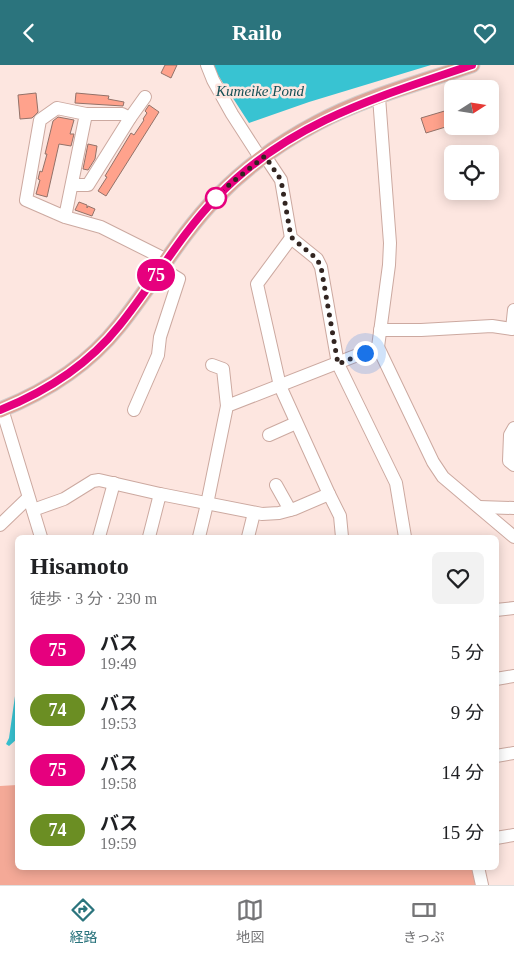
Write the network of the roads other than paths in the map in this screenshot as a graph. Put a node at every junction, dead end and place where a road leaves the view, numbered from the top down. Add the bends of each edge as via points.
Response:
1 (207, 65) edge
2 (472, 65) edge
3 (145, 97) dead end
4 (379, 97) junction
5 (86, 114) junction
6 (130, 118) junction
7 (263, 158) junction
8 (72, 185) junction
9 (66, 217) junction
10 (291, 237) junction
11 (164, 264) junction
12 (514, 309) edge
13 (380, 329) junction
14 (513, 333) edge
15 (378, 347) junction
16 (338, 364) junction
17 (212, 365) dead end
18 (280, 386) junction
19 (227, 406) junction
20 (1, 410) edge
21 (134, 410) dead end
22 (296, 423) junction
23 (514, 428) edge
24 (269, 435) dead end
25 (514, 465) edge
26 (114, 483) junction
27 (276, 485) dead end
28 (329, 493) junction
29 (160, 494) junction
30 (28, 498) junction
31 (208, 504) junction
32 (479, 507) junction
33 (514, 508) edge
34 (33, 510) junction
35 (290, 510) junction
36 (254, 513) junction
37 (0, 525) edge
38 (40, 535) edge
39 (100, 535) edge
40 (150, 535) edge
41 (200, 535) edge
42 (248, 535) edge
43 (342, 535) edge
44 (405, 535) edge
45 (514, 537) edge
46 (514, 608) edge
47 (499, 610) edge
48 (514, 676) edge
49 (499, 678) edge
50 (514, 753) edge
51 (499, 756) edge
52 (514, 835) edge
53 (499, 838) edge
54 (479, 870) edge
55 (482, 885) edge

1 - 7 street via 228,106
2 - 4 main road
3 - 6 street
4 - 7 main road via 316,123
4 - 13 street via 390,243
5 - 6 street via 122,114
5 - 8 street
5 - 9 street via 57,108 40,120 26,200
6 - 8 street via 88,185
7 - 10 street via 281,180
7 - 11 main road via 216,197
8 - 9 street
9 - 11 street via 101,227
10 - 16 street via 317,259 321,267
10 - 18 street via 257,284
11 - 20 main road via 119,326 85,360 58,381
11 - 21 street via 179,279 160,337 158,355
12 - 14 street
13 - 14 street via 492,326
13 - 15 street
15 - 16 street
15 - 32 street via 443,477
16 - 18 street
16 - 44 street via 396,483
17 - 19 street via 223,369
18 - 19 street
18 - 22 street
19 - 31 street
20 - 30 street
22 - 24 street
22 - 28 street
23 - 25 street via 510,435 509,461
26 - 29 street
26 - 34 street via 93,481 59,501
26 - 39 street
27 - 35 street
28 - 35 street
28 - 43 street via 340,516
29 - 31 street
29 - 40 street
30 - 34 street
30 - 37 street
31 - 36 street
31 - 41 street
32 - 33 street
32 - 45 street
34 - 38 street
35 - 36 street
36 - 42 street
46 - 47 street
48 - 49 street
50 - 51 street
52 - 53 street
54 - 55 street

